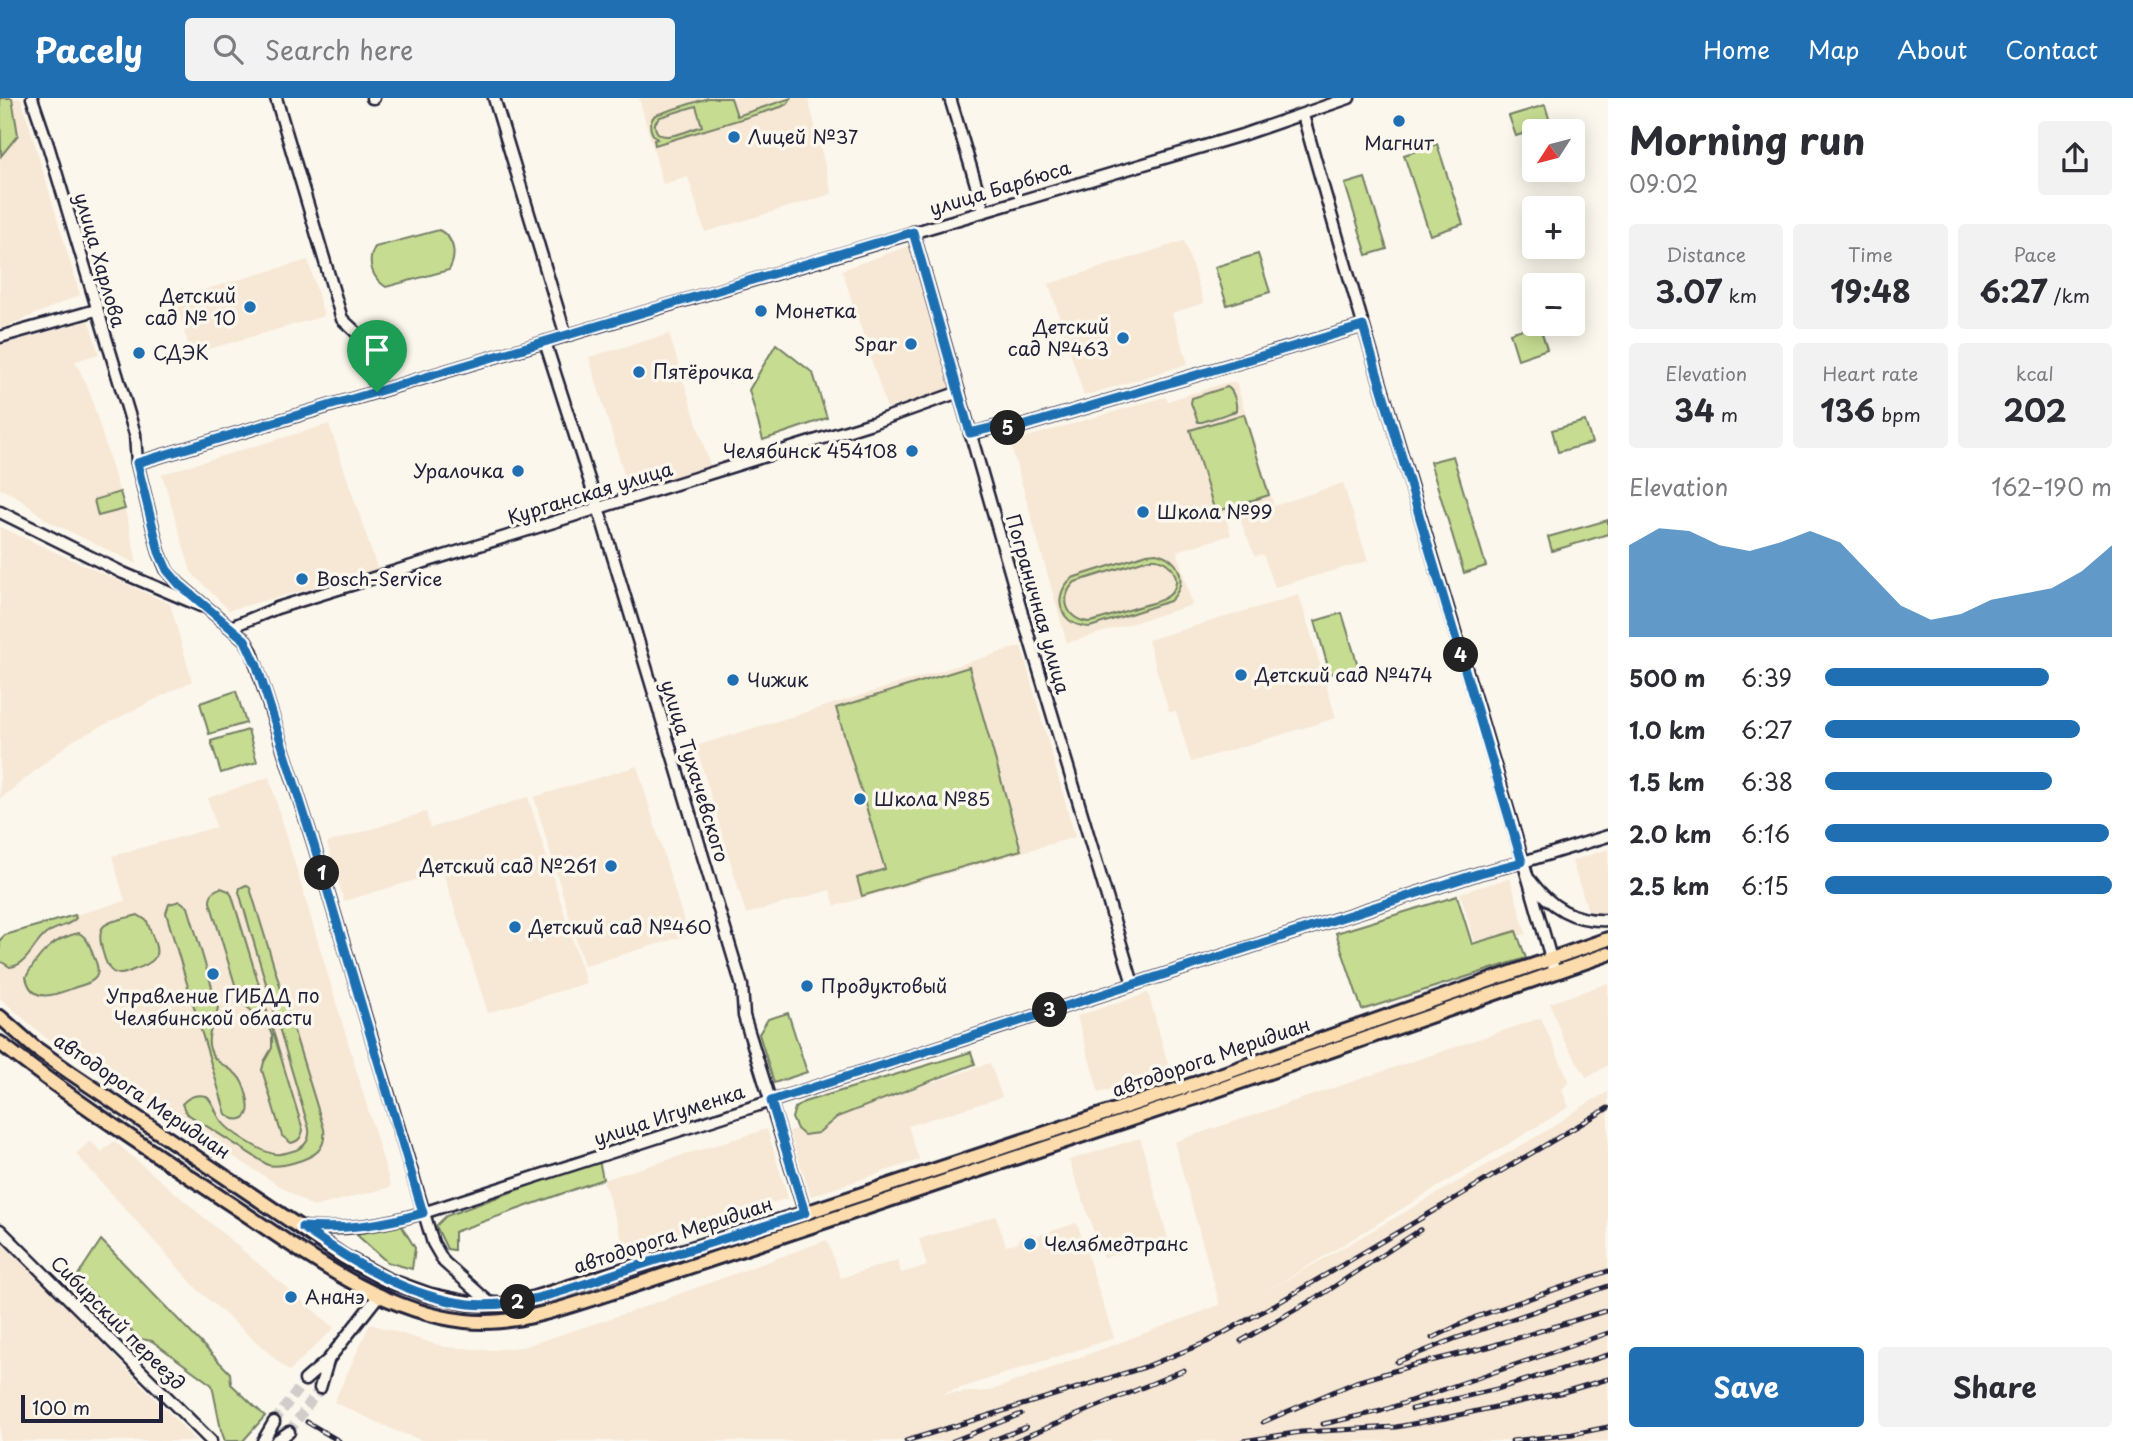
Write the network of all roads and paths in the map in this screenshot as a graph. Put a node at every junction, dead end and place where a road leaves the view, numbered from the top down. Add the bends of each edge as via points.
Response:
1 (32, 98) edge
2 (276, 98) edge
3 (494, 98) edge
4 (950, 98) edge
5 (1349, 98) edge
6 (1334, 100) edge
7 (1303, 115) junction
8 (984, 211) junction
9 (913, 232) junction
10 (96, 310) junction
11 (1363, 326) junction
12 (566, 335) junction
13 (0, 337) edge
14 (545, 342) junction
15 (377, 392) junction
16 (959, 392) junction
17 (970, 433) junction
18 (137, 463) junction
19 (598, 508) junction
20 (0, 512) edge
21 (167, 570) junction
22 (148, 583) junction
23 (211, 610) junction
24 (231, 627) junction
25 (1608, 836) edge
26 (1522, 862) junction
27 (1526, 874) junction
28 (1608, 920) edge
29 (1608, 939) edge
30 (1608, 954) edge
31 (1551, 959) junction
32 (1555, 973) junction
33 (1133, 984) junction
34 (0, 1017) edge
35 (0, 1043) edge
36 (771, 1101) junction
37 (423, 1213) junction
38 (805, 1213) junction
39 (302, 1227) junction
40 (0, 1230) edge
41 (379, 1296) junction
42 (492, 1305) junction
43 (328, 1360) junction
44 (305, 1380) tunnel mouth
45 (320, 1388) tunnel mouth
46 (274, 1422) tunnel mouth
47 (289, 1432) tunnel mouth
48 (211, 1441) edge
49 (264, 1441) edge
50 (276, 1441) edge

1 - 10 street, улица Харлова
2 - 15 street via 342,319 359,335
3 - 12 street
4 - 8 street
5 - 6 street, улица Барбюса
6 - 7 street, улица Барбюса
7 - 8 street, улица Барбюса
7 - 11 street
8 - 9 street, улица Барбюса
9 - 12 street, улица Барбюса
9 - 16 street, Пограничная улица
10 - 13 street
10 - 18 street, улица Харлова via 135,434
11 - 17 street via 1016,428
11 - 26 street
12 - 14 street, улица Барбюса
14 - 15 street, улица Барбюса
14 - 19 street, улица Тухачевского
15 - 18 street, улица Барбюса
16 - 17 street, Пограничная улица
16 - 19 street, Курганская улица
17 - 33 street, Пограничная улица
18 - 21 street, улица Харлова
19 - 24 street, Курганская улица via 277,608
19 - 36 street, улица Тухачевского via 742,986 744,1016
20 - 22 street
21 - 22 street
21 - 23 street, улица Харлова
22 - 23 street
23 - 24 street, улица Харлова
24 - 37 street, улица Харлова via 245,640 257,666
25 - 26 street, улица Игуменка
26 - 27 street
26 - 33 street, улица Игуменка
27 - 28 street via 1539,892 1563,911 1592,921
27 - 31 street
29 - 31 main road, автодорога Меридиан
30 - 32 main road, автодорога Меридиан
31 - 32 street
31 - 38 main road, автодорога Меридиан
32 - 41 main road, автодорога Меридиан via 1156,1111 537,1315 468,1322 438,1317
33 - 36 street, улица Игуменка
34 - 39 main road, автодорога Меридиан via 71,1073
35 - 41 main road, автодорога Меридиан via 110,1124 302,1251
36 - 37 street, улица Игуменка
36 - 38 street, улица Тухачевского
37 - 39 street, улица Игуменка via 359,1228
37 - 42 street, улица Харлова via 444,1262
38 - 42 main road, автодорога Меридиан via 552,1294
39 - 42 main road, автодорога Меридиан via 387,1280 429,1295
40 - 48 street, Сибирский переезд
41 - 43 street
43 - 44 street
43 - 45 street
46 - 49 street
47 - 50 street

